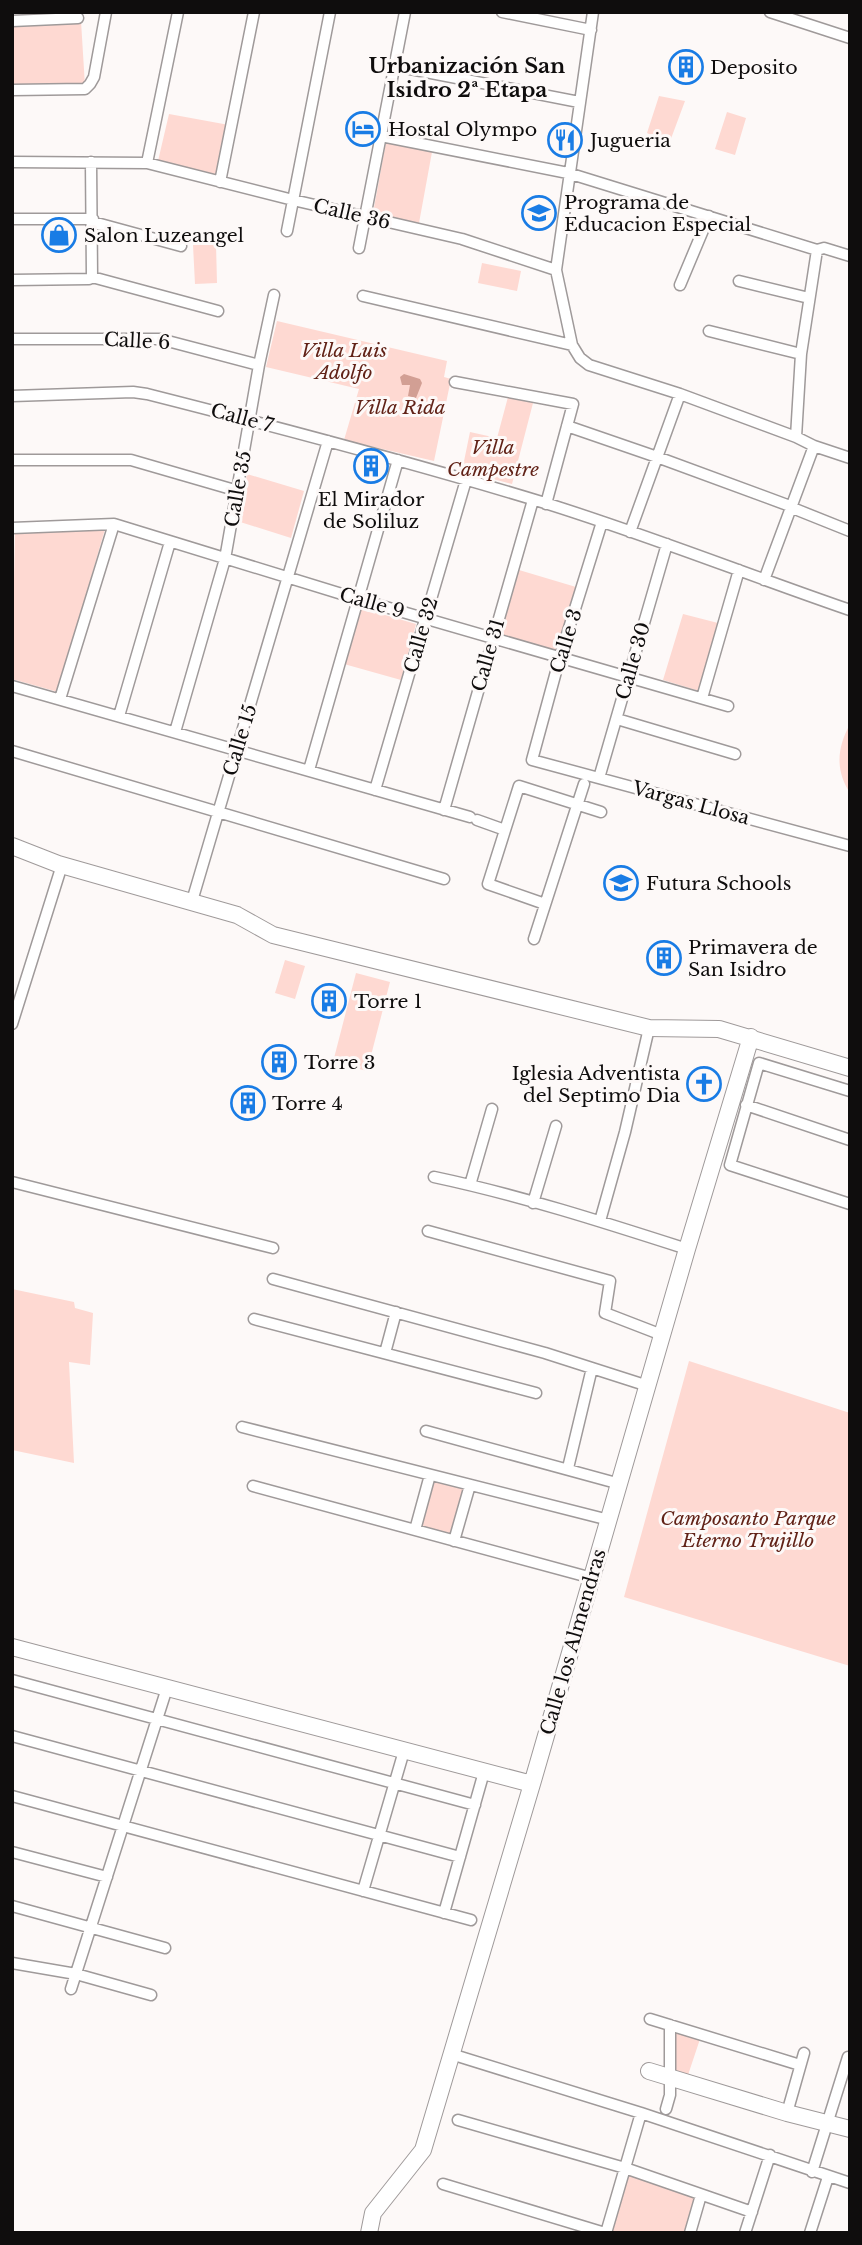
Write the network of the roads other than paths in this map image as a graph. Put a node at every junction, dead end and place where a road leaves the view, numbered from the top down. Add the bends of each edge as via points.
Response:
1 (106, 12) edge
2 (178, 12) edge
3 (254, 12) edge
4 (330, 12) edge
5 (405, 12) edge
6 (502, 12) edge
7 (593, 12) edge
8 (769, 12) edge
9 (78, 18) dead end
10 (802, 18) edge
11 (12, 21) edge
12 (591, 30) junction
13 (850, 38) edge
14 (395, 66) junction
15 (12, 90) edge
16 (579, 102) junction
17 (381, 136) junction
18 (12, 162) edge
19 (90, 162) junction
20 (147, 163) junction
21 (568, 173) junction
22 (220, 182) junction
23 (293, 200) junction
24 (709, 216) junction
25 (365, 217) junction
26 (12, 219) edge
27 (93, 220) junction
28 (287, 231) dead end
29 (181, 246) dead end
30 (359, 248) dead end
31 (817, 250) junction
32 (850, 256) edge
33 (556, 270) junction
34 (92, 276) junction
35 (12, 280) edge
36 (739, 281) dead end
37 (680, 285) dead end
38 (274, 295) dead end
39 (363, 296) dead end
40 (809, 298) junction
41 (218, 311) dead end
42 (709, 331) dead end
43 (12, 339) edge
44 (572, 345) junction
45 (801, 354) junction
46 (259, 365) junction
47 (455, 382) dead end
48 (680, 394) junction
49 (12, 396) edge
50 (249, 420) junction
51 (567, 426) junction
52 (796, 437) junction
53 (328, 441) junction
54 (814, 446) junction
55 (657, 457) junction
56 (850, 458) edge
57 (12, 460) edge
58 (398, 460) junction
59 (467, 480) junction
60 (238, 491) junction
61 (533, 500) junction
62 (546, 504) junction
63 (793, 508) junction
64 (602, 522) junction
65 (114, 524) junction
66 (12, 528) edge
67 (850, 531) edge
68 (631, 532) junction
69 (170, 542) junction
70 (667, 544) junction
71 (225, 559) junction
72 (739, 570) junction
73 (288, 579) junction
74 (764, 580) junction
75 (358, 599) junction
76 (850, 610) edge
77 (425, 619) junction
78 (493, 639) junction
79 (560, 657) junction
80 (628, 677) junction
81 (12, 685) edge
82 (702, 698) junction
83 (60, 699) junction
84 (728, 706) dead end
85 (119, 716) junction
86 (617, 719) junction
87 (175, 732) junction
88 (238, 749) junction
89 (12, 751) edge
90 (735, 754) dead end
91 (533, 760) joint
92 (309, 770) junction
93 (599, 778) junction
94 (584, 784) dead end
95 (375, 790) junction
96 (577, 805) junction
97 (444, 810) junction
98 (218, 811) junction
99 (601, 812) dead end
100 (505, 830) junction
101 (12, 846) edge
102 (850, 846) edge
103 (62, 865) junction
104 (444, 879) dead end
105 (192, 901) junction
106 (545, 904) junction
107 (534, 939) dead end
108 (12, 1024) edge
109 (649, 1028) junction
110 (751, 1037) junction
111 (850, 1068) edge
112 (850, 1091) edge
113 (746, 1105) junction
114 (492, 1109) dead end
115 (556, 1126) dead end
116 (850, 1140) edge
117 (434, 1177) dead end
118 (12, 1182) edge
119 (470, 1185) junction
120 (533, 1203) junction
121 (850, 1203) edge
122 (600, 1221) junction
123 (428, 1231) dead end
124 (274, 1248) dead end
125 (687, 1249) junction
126 (273, 1279) dead end
127 (396, 1312) junction
128 (254, 1319) dead end
129 (662, 1335) junction
130 (386, 1353) junction
131 (592, 1368) junction
132 (648, 1386) junction
133 (536, 1393) dead end
134 (242, 1427) dead end
135 (426, 1432) dead end
136 (568, 1468) junction
137 (430, 1475) junction
138 (620, 1483) junction
139 (470, 1485) junction
140 (253, 1486) dead end
141 (609, 1520) junction
142 (415, 1530) junction
143 (454, 1541) junction
144 (592, 1578) junction
145 (12, 1647) edge
146 (12, 1680) edge
147 (167, 1688) junction
148 (157, 1719) junction
149 (12, 1736) edge
150 (404, 1751) junction
151 (140, 1771) junction
152 (484, 1772) junction
153 (395, 1784) junction
154 (532, 1784) junction
155 (12, 1796) edge
156 (475, 1805) junction
157 (123, 1826) junction
158 (380, 1836) junction
159 (12, 1852) edge
160 (460, 1857) junction
161 (107, 1877) junction
162 (363, 1891) junction
163 (12, 1906) edge
164 (444, 1913) junction
165 (471, 1920) dead end
166 (91, 1927) junction
167 (165, 1948) dead end
168 (12, 1963) edge
169 (76, 1974) junction
170 (71, 1989) dead end
171 (151, 1995) dead end
172 (650, 2019) dead end
173 (670, 2025) junction
174 (804, 2053) dead end
175 (452, 2054) junction
176 (849, 2058) edge
177 (800, 2065) junction
178 (649, 2071) dead end
179 (670, 2077) junction
180 (666, 2109) dead end
181 (641, 2113) junction
182 (787, 2113) junction
183 (458, 2120) dead end
184 (827, 2124) junction
185 (850, 2129) edge
186 (770, 2155) junction
187 (625, 2168) junction
188 (812, 2172) junction
189 (828, 2177) junction
190 (850, 2183) edge
191 (443, 2184) dead end
192 (701, 2194) junction
193 (752, 2212) junction
194 (369, 2233) edge
195 (605, 2233) edge
196 (690, 2233) edge
197 (745, 2233) edge
198 (810, 2233) edge

1 - 15 street via 90,85 85,89
2 - 20 street
3 - 22 street
4 - 23 street
5 - 14 street
6 - 12 street
7 - 12 street
8 - 10 street
9 - 11 street
10 - 13 street
12 - 16 street
14 - 16 street
14 - 17 street
16 - 21 street
17 - 21 street
17 - 25 street
18 - 19 street
19 - 20 street
19 - 27 street
20 - 22 street, Calle 36
21 - 24 street
21 - 33 street
22 - 23 street, Calle 36
23 - 25 street, Calle 36
23 - 28 street
24 - 31 street
24 - 37 street
25 - 30 street
25 - 33 street, Calle 36 via 462,239
26 - 27 street
27 - 29 street
27 - 34 street
31 - 32 street
31 - 40 street
33 - 44 street
34 - 35 street
34 - 41 street
36 - 40 street
38 - 46 street, Calle 35
39 - 44 street
40 - 45 street
42 - 45 street
43 - 46 street, Calle 6 via 159,339
44 - 48 street via 589,365
45 - 52 street
46 - 50 street, Calle 35
47 - 51 street via 573,404
48 - 52 street
48 - 55 street
49 - 50 street, Calle 7 via 140,393
50 - 53 street, Calle 7
50 - 60 street, Calle 35
51 - 55 street
51 - 62 street
52 - 54 street
53 - 58 street, Calle 7
53 - 73 street, Calle 15
54 - 56 street
54 - 63 street
55 - 63 street
55 - 68 street
57 - 60 street via 131,460
58 - 59 street, Calle 7
58 - 75 street
59 - 61 street, Calle 7
59 - 77 street, Calle 32
60 - 71 street, Calle 35
61 - 62 street, Calle 7
61 - 78 street, Calle 31
62 - 64 street, Calle 7
63 - 67 street
63 - 74 street
64 - 68 street, Calle 7
64 - 79 street, Calle 3
65 - 66 street, Calle 9
65 - 69 street, Calle 9
65 - 83 street
68 - 70 street, Calle 7
69 - 71 street, Calle 9
69 - 85 street
70 - 72 street, Calle 7
70 - 80 street, Calle 30
71 - 73 street, Calle 9
71 - 87 street, Calle 35
72 - 74 street, Calle 7
72 - 82 street
73 - 75 street, Calle 9
73 - 88 street, Calle 15
74 - 76 street, Calle 7
75 - 77 street, Calle 9
75 - 92 street
77 - 78 street, Calle 9
77 - 95 street, Calle 32
78 - 79 street, Calle 9
78 - 97 street, Calle 31
79 - 80 street, Calle 9
79 - 91 street, Calle 3
80 - 82 street, Calle 9
80 - 86 street, Calle 30
81 - 83 street
82 - 84 street, Calle 9
83 - 85 street
85 - 87 street
86 - 90 street
86 - 93 street, Calle 30
87 - 88 street
88 - 92 street
88 - 98 street, Calle 15
89 - 98 street
91 - 93 street, Vargas Llosa
92 - 95 street
93 - 102 street, Vargas Llosa
94 - 96 street
95 - 97 street
96 - 99 street
96 - 100 street via 519,786
96 - 106 street
97 - 100 street
98 - 104 street
98 - 105 street, Calle 15
100 - 106 street via 488,884
101 - 103 street
103 - 105 street
103 - 108 street
105 - 109 street via 237,915 274,935
106 - 107 street
109 - 110 street via 719,1029
109 - 122 street
110 - 111 street
110 - 125 street, Calle los Almendras
112 - 113 street via 759,1063
113 - 116 street
113 - 121 street via 730,1165
114 - 119 street
115 - 120 street
117 - 119 street
118 - 124 street
119 - 120 street
120 - 122 street
122 - 125 street
123 - 129 street via 610,1281 604,1313
125 - 129 street, Calle los Almendras
126 - 127 street
127 - 130 street
127 - 131 street
128 - 130 street
129 - 132 street, Calle los Almendras
130 - 133 street
131 - 132 street
131 - 136 street
132 - 138 street, Calle los Almendras
134 - 137 street
135 - 136 street
136 - 138 street
137 - 139 street
137 - 142 street
138 - 141 street, Calle los Almendras
139 - 141 street
139 - 143 street
140 - 142 street
141 - 144 street, Calle los Almendras
142 - 143 street
143 - 144 street
144 - 154 street, Calle los Almendras
145 - 147 street
146 - 148 street
147 - 148 street
147 - 150 street
148 - 151 street
148 - 153 street
149 - 151 street
150 - 152 street
150 - 153 street
151 - 157 street
151 - 158 street
152 - 154 street
152 - 156 street
153 - 156 street
153 - 158 street
154 - 175 street, Calle los Almendras
155 - 157 street
156 - 160 street
157 - 161 street
157 - 162 street
158 - 160 street
158 - 162 street
159 - 161 street
160 - 164 street
161 - 166 street
162 - 164 street
163 - 166 street
164 - 165 street
166 - 167 street
166 - 169 street
168 - 169 street
169 - 170 street
169 - 171 street
172 - 173 street
173 - 177 street
173 - 179 street
174 - 177 street
175 - 181 street
175 - 194 street, Calle los Almendras via 423,2150 373,2213
176 - 184 street
177 - 182 street
178 - 179 street
179 - 180 street
179 - 182 street
181 - 186 street
181 - 187 street
182 - 184 street
183 - 187 street
184 - 185 street
184 - 188 street
186 - 188 street
186 - 193 street
187 - 192 street
187 - 195 street
188 - 189 street
189 - 190 street
189 - 198 street
191 - 195 street
192 - 193 street
192 - 196 street
193 - 197 street

